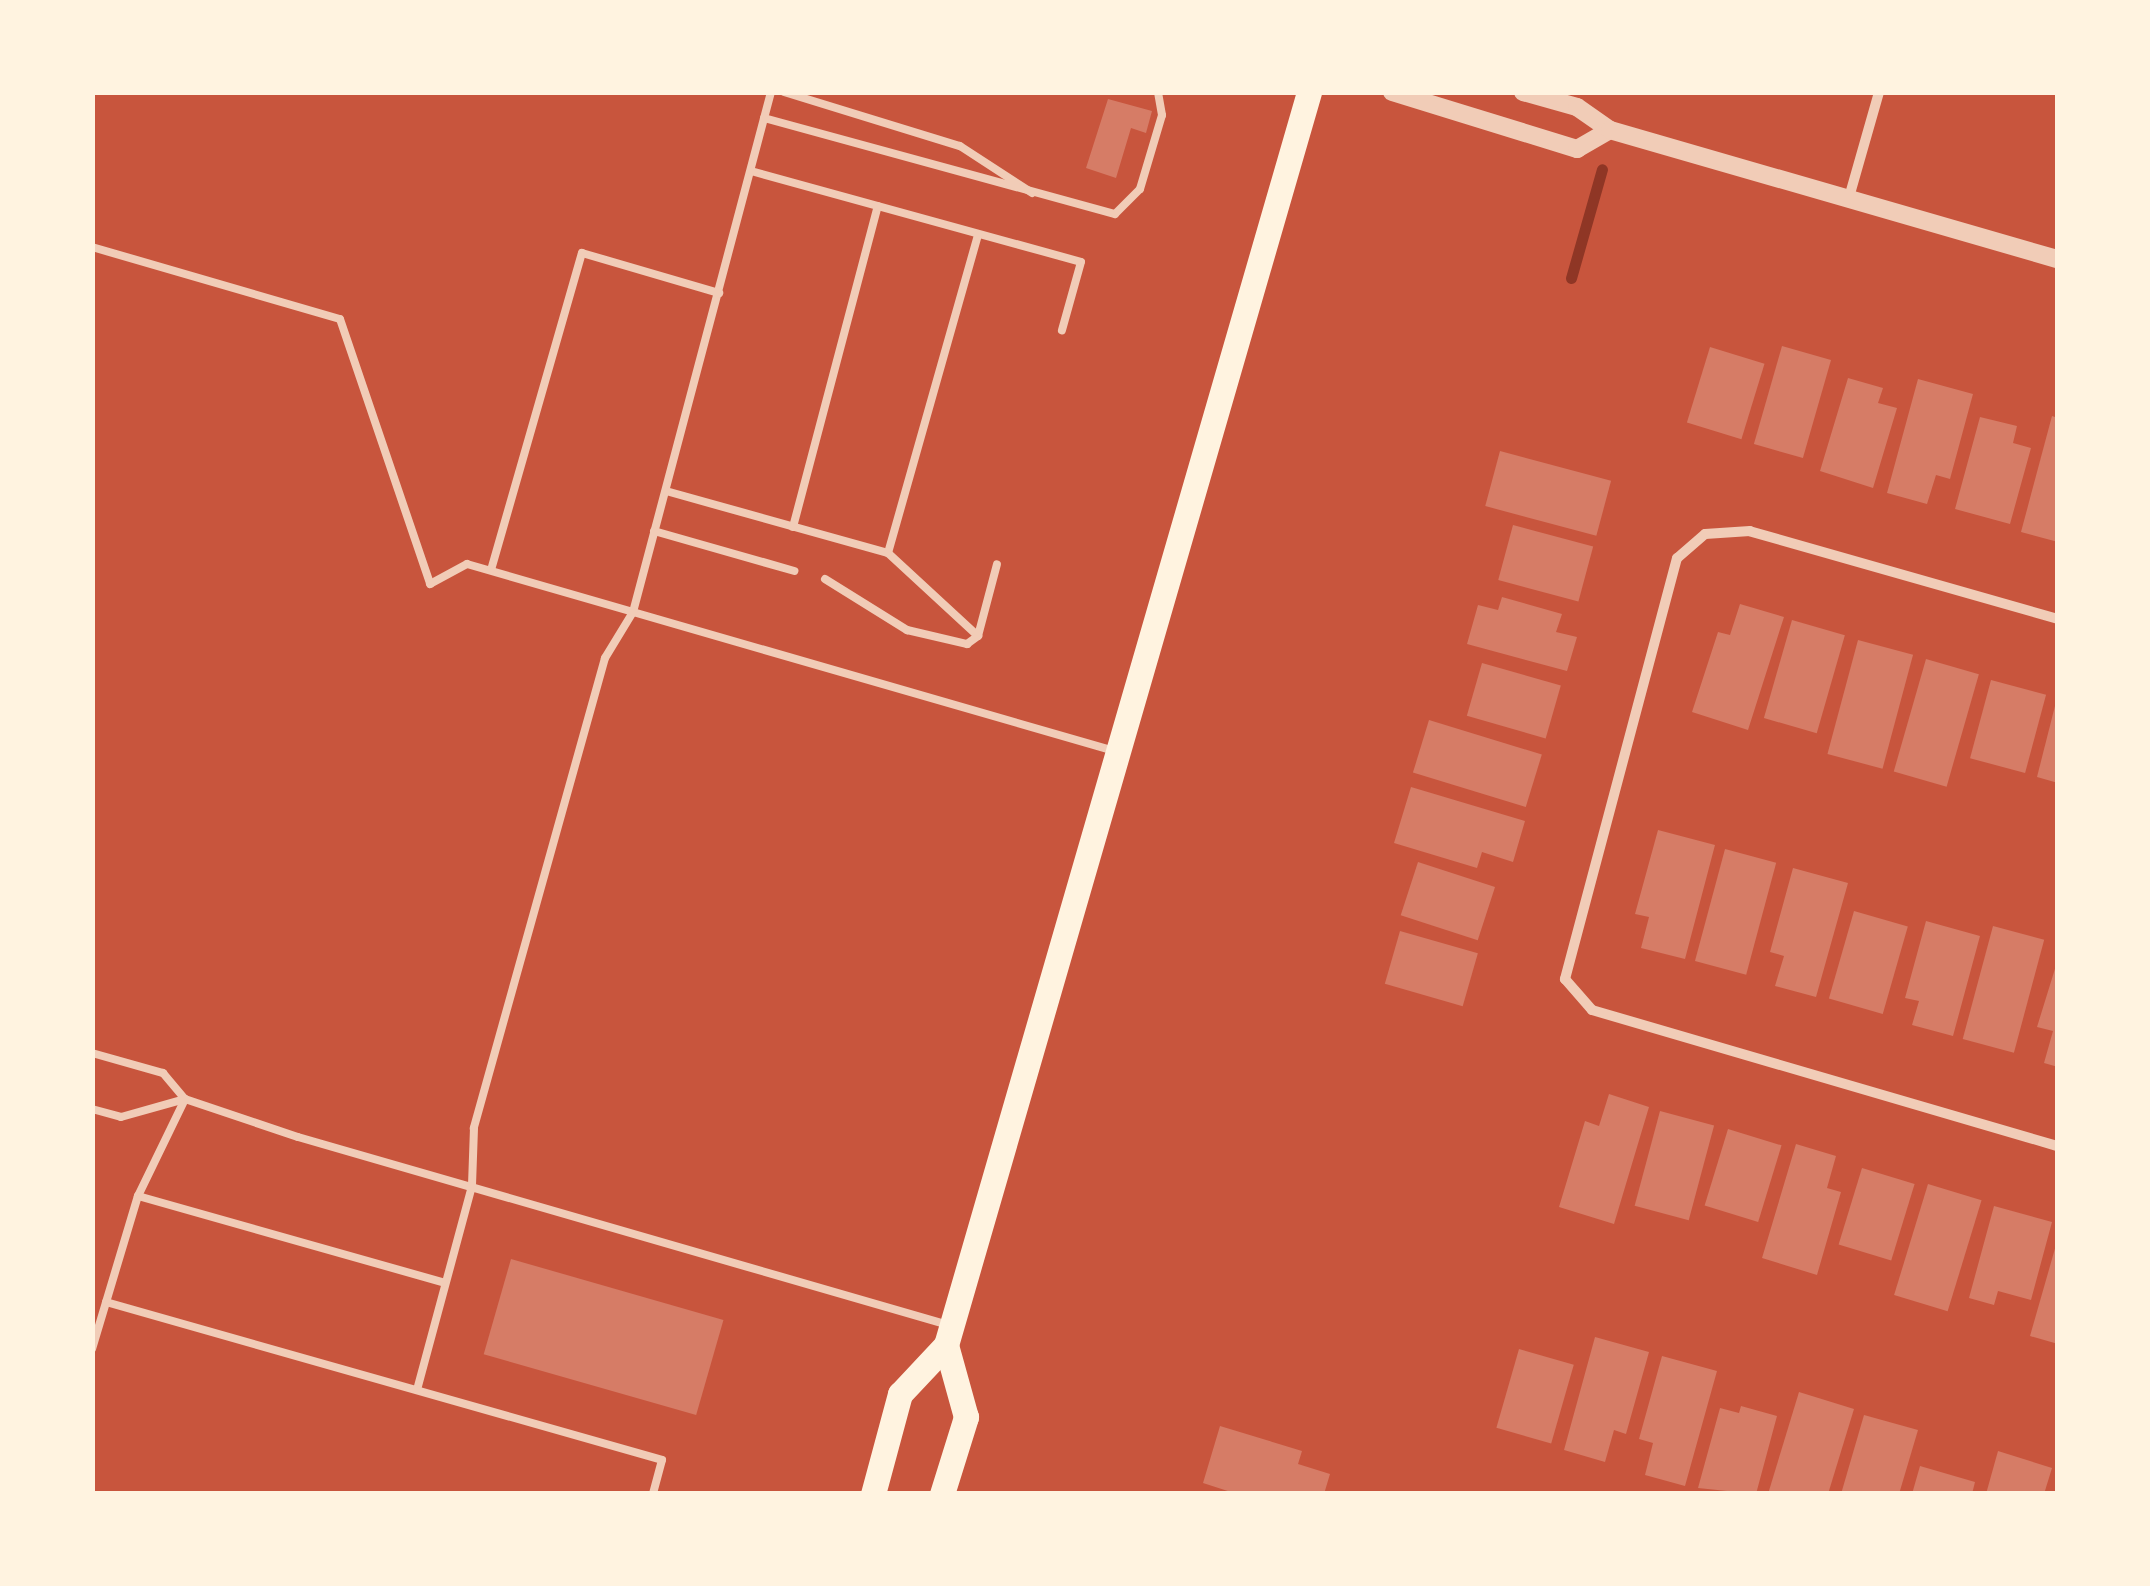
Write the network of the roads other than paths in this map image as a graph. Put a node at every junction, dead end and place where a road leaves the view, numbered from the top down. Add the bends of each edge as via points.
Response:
1 (771, 92) edge
2 (784, 92) edge
3 (1158, 92) edge
4 (1309, 92) edge
5 (1392, 92) edge
6 (1523, 92) edge
7 (1879, 92) edge
8 (764, 118) junction
9 (1610, 130) junction
10 (751, 170) junction
11 (1040, 199) junction
12 (1848, 201) junction
13 (878, 206) junction
14 (978, 234) junction
15 (92, 247) edge
16 (2058, 259) edge
17 (720, 293) junction
18 (1062, 330) dead end
19 (666, 492) junction
20 (793, 526) junction
21 (654, 531) junction
22 (888, 553) junction
23 (997, 564) dead end
24 (491, 570) junction
25 (794, 571) dead end
26 (825, 579) dead end
27 (632, 612) junction
28 (2058, 618) edge
29 (978, 636) junction
30 (1118, 752) junction
31 (92, 1052) edge
32 (185, 1100) junction
33 (92, 1109) edge
34 (2058, 1146) edge
35 (472, 1186) junction
36 (138, 1196) junction
37 (445, 1284) junction
38 (106, 1302) junction
39 (949, 1335) junction
40 (92, 1349) edge
41 (417, 1390) junction
42 (653, 1494) edge
43 (872, 1494) edge
44 (942, 1494) edge

1 - 8 lane
2 - 11 lane via 960,146
3 - 11 lane via 1162,115 1130,205 1115,214 1094,213
4 - 30 main road
5 - 9 street via 1577,149
6 - 9 street via 1577,108
7 - 12 street
8 - 10 lane
8 - 11 lane
9 - 12 street
10 - 13 lane
10 - 17 lane
12 - 16 street
13 - 14 lane
13 - 20 lane
14 - 18 lane via 1081,262
14 - 22 lane
15 - 24 lane via 340,319 430,584 468,564
17 - 19 lane
17 - 24 lane via 582,252
19 - 20 lane
19 - 21 lane
20 - 22 lane
21 - 25 lane
21 - 27 lane
22 - 29 lane
23 - 29 lane
24 - 27 lane
26 - 29 lane via 906,630 967,644
27 - 30 lane
27 - 35 lane via 605,658 474,1128
28 - 34 street via 1750,532 1704,534 1677,558 1565,979 1592,1010
30 - 39 main road
31 - 32 lane via 163,1073
32 - 33 lane via 121,1117
32 - 35 lane
32 - 36 lane
35 - 37 lane
35 - 39 lane
36 - 37 lane
36 - 38 lane
37 - 41 lane
38 - 40 lane
38 - 41 lane
39 - 43 main road via 900,1394
39 - 44 main road via 966,1417
41 - 42 lane via 662,1460

